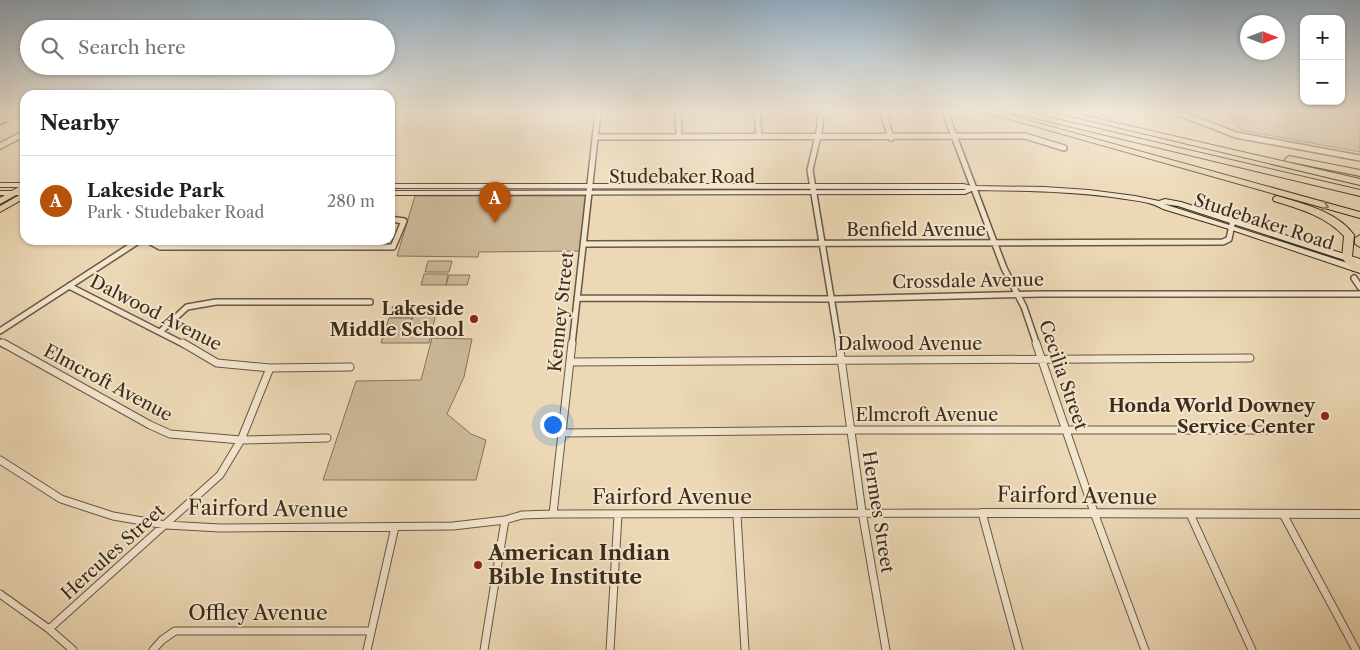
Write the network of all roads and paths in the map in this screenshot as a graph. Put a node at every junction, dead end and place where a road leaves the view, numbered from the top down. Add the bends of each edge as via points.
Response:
1 (595, 142) edge
2 (815, 142) edge
3 (956, 142) edge
4 (1046, 142) edge
5 (1098, 142) edge
6 (1144, 142) edge
7 (1171, 142) edge
8 (1187, 142) edge
9 (1276, 142) edge
10 (1064, 148) dead end
11 (1211, 148) junction
12 (1360, 158) edge
13 (1177, 164) junction
14 (1360, 173) edge
15 (1360, 182) edge
16 (0, 186) edge
17 (20, 186) edge
18 (395, 186) edge
19 (1360, 186) edge
20 (973, 188) junction
21 (20, 189) edge
22 (590, 189) junction
23 (814, 189) junction
24 (0, 193) edge
25 (14, 193) junction
26 (395, 193) edge
27 (1360, 193) edge
28 (20, 194) edge
29 (20, 197) edge
30 (0, 201) edge
31 (0, 209) edge
32 (1355, 214) edge
33 (395, 220) edge
34 (1232, 223) junction
35 (1360, 238) edge
36 (994, 243) junction
37 (584, 244) junction
38 (823, 244) junction
39 (1360, 244) edge
40 (132, 245) edge
41 (155, 245) edge
42 (1347, 258) junction
43 (1358, 269) edge
44 (69, 286) junction
45 (1360, 287) edge
46 (1360, 294) edge
47 (1018, 296) junction
48 (577, 298) junction
49 (832, 299) junction
50 (370, 302) dead end
51 (0, 331) edge
52 (161, 331) junction
53 (0, 342) edge
54 (1043, 358) junction
55 (1250, 358) dead end
56 (842, 360) junction
57 (570, 362) junction
58 (350, 367) dead end
59 (270, 368) junction
60 (851, 430) junction
61 (1066, 430) junction
62 (1293, 430) dead end
63 (562, 433) junction
64 (327, 438) dead end
65 (241, 440) junction
66 (0, 460) edge
67 (862, 512) junction
68 (982, 513) junction
69 (553, 514) junction
70 (1190, 514) junction
71 (1283, 514) junction
72 (1360, 514) edge
73 (618, 515) junction
74 (737, 515) junction
75 (1095, 515) junction
76 (505, 520) junction
77 (166, 525) junction
78 (395, 527) junction
79 (0, 594) edge
80 (49, 629) junction
81 (371, 631) junction
82 (73, 650) edge
83 (153, 650) edge
84 (367, 650) edge
85 (484, 650) edge
86 (610, 650) edge
87 (745, 650) edge
88 (886, 650) edge
89 (1019, 650) edge
90 (1145, 650) edge
91 (1252, 650) edge
92 (1356, 650) edge

1 - 22 street, Kenney Street
2 - 23 street, Hermes Street via 810,170
3 - 20 street, Cecilia Street
4 - 10 street
5 - 13 highway
6 - 27 highway
7 - 19 highway
8 - 11 highway
9 - 12 street
11 - 14 highway via 1240,150
11 - 15 highway
13 -> 32 highway
13 - 42 highway via 1331,218 1349,235
16 - 17 main road
18 - 22 main road, Studebaker Road
20 - 23 main road, Studebaker Road via 965,192
20 - 34 main road, Studebaker Road via 1115,194 1160,202 1165,207
20 - 36 street, Cecilia Street
21 - 25 main road
22 - 23 main road, Studebaker Road
22 - 26 main road, Studebaker Road
22 - 37 street, Kenney Street
23 - 38 street, Hermes Street
24 - 25 main road
25 - 28 main road
25 - 30 main road
29 - 31 main road
33 - 41 street via 404,221 393,247 160,248
34 - 36 street, Benfield Avenue via 1229,239 1223,242
34 - 42 main road, Studebaker Road
34 - 43 main road, Studebaker Road
35 - 39 highway
36 - 38 street, Benfield Avenue
36 - 47 street, Cecilia Street
37 - 38 street, Benfield Avenue
37 - 48 street, Kenney Street
38 - 49 street, Hermes Street
40 - 44 street
42 - 43 highway
43 - 45 street
44 - 51 street
44 - 52 street, Dalwood Avenue
46 - 47 street, Crossdale Avenue
47 - 49 street, Crossdale Avenue
47 - 54 street, Cecilia Street
48 - 49 street, Crossdale Avenue
48 - 57 street, Kenney Street
49 - 56 street, Hermes Street
50 - 52 street via 216,302 187,307
52 - 59 street, Dalwood Avenue via 217,363
53 - 65 street, Elmcroft Avenue via 170,434
54 - 55 street, Dalwood Avenue
54 - 56 street, Dalwood Avenue
54 - 61 street, Cecilia Street
56 - 57 street, Dalwood Avenue
56 - 60 street, Hermes Street
57 - 63 street, Kenney Street
58 - 59 street, Dalwood Avenue
59 - 65 street, Hercules Street
60 - 61 street, Elmcroft Avenue
60 - 63 street, Elmcroft Avenue
60 - 67 street, Hermes Street
61 - 62 street, Elmcroft Avenue
61 - 75 street, Cecilia Street
63 - 69 street, Kenney Street
64 - 65 street, Elmcroft Avenue
65 - 77 street, Hercules Street via 220,475
66 - 77 street, Fairford Avenue via 61,499 113,516
67 - 68 street, Fairford Avenue
67 - 74 street, Fairford Avenue
67 - 88 street, Hermes Street
68 - 75 street, Fairford Avenue
68 - 89 street
69 - 73 street, Fairford Avenue
69 - 76 street, Fairford Avenue via 522,515
70 - 71 street, Fairford Avenue
70 - 75 street, Fairford Avenue
70 - 91 street
71 - 72 street, Fairford Avenue
71 - 92 street
73 - 74 street, Fairford Avenue
73 - 86 street
74 - 87 street
75 - 90 street, Cecilia Street
76 - 78 street, Fairford Avenue via 453,526
76 - 85 street
77 - 78 street, Fairford Avenue via 220,528
77 - 80 street, Hercules Street
78 - 81 street
79 - 80 street
80 - 82 street
81 - 83 street, Offley Avenue via 174,631
81 - 84 street

